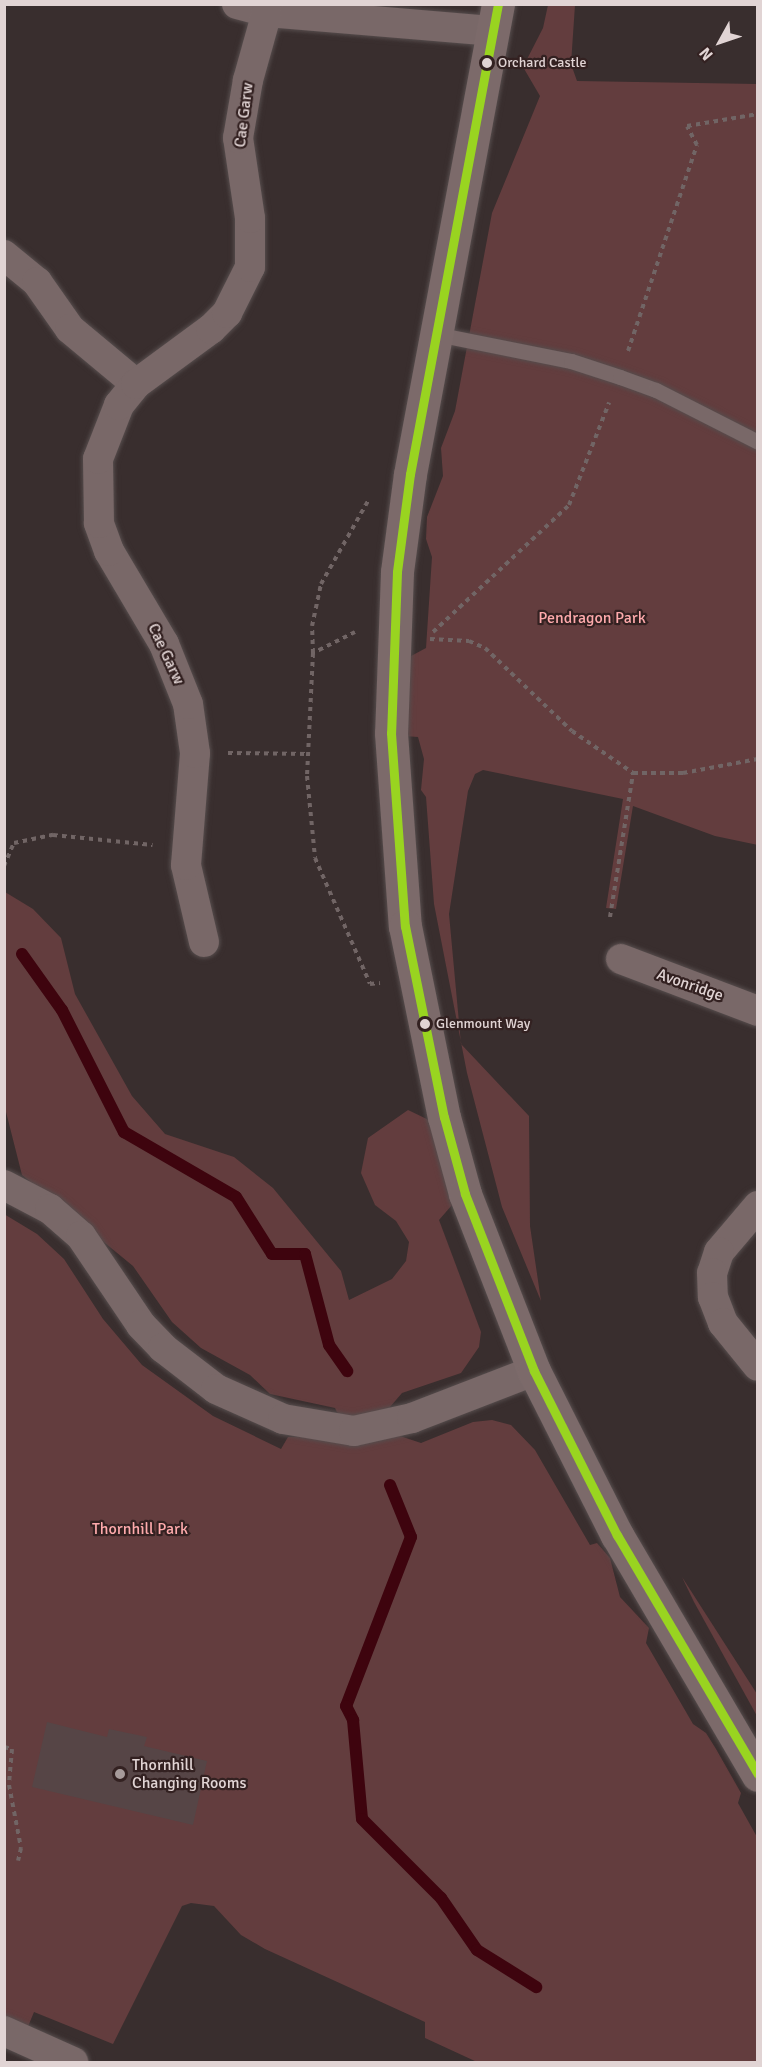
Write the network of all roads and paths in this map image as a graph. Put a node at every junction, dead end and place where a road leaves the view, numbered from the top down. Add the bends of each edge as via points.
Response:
1 (237, 4) edge
2 (267, 12) junction
3 (496, 18) edge
4 (758, 114) edge
5 (4, 255) edge
6 (436, 334) junction
7 (620, 377) junction
8 (136, 384) junction
9 (758, 442) edge
10 (410, 474) junction
11 (355, 632) dead end
12 (313, 653) junction
13 (195, 753) junction
14 (308, 754) junction
15 (758, 759) edge
16 (633, 773) junction
17 (187, 846) junction
18 (4, 866) edge
19 (610, 917) dead end
20 (204, 942) dead end
21 (621, 959) dead end
22 (413, 979) junction
23 (758, 1011) edge
24 (4, 1185) edge
25 (758, 1206) edge
26 (758, 1366) edge
27 (534, 1371) junction
28 (4, 1747) edge
29 (758, 1775) edge
30 (18, 1861) dead end
31 (4, 2031) edge
32 (73, 2062) edge

1 - 2 street
2 - 3 street
2 - 8 street, Cae Garw via 248,80 238,138 250,218 250,267 241,290 211,329 159,363
3 - 6 street
4 - 7 path via 687,126 697,145
5 - 8 street via 37,282 70,329
6 - 7 lane via 571,361
6 - 10 street
7 - 9 lane via 656,390
7 - 16 path via 569,505 426,639 469,641 485,648 572,731
8 - 13 street, Cae Garw via 119,405 98,459 99,523 124,580 180,676
10 - 12 path via 386,471 339,546 321,584 312,626
10 - 22 street via 396,572 390,691 394,823
11 - 12 path
12 - 14 path
13 - 14 path
13 - 17 street, Cae Garw
14 - 22 path via 315,858 370,984
15 - 16 path via 683,773
16 - 19 path
17 - 18 path via 100,842 53,835 14,843
17 - 20 street, Cae Garw via 189,881
21 - 23 street, Avonridge
22 - 27 street via 465,1194
24 - 27 street via 50,1209 81,1236 135,1317 164,1348 216,1389 283,1419 354,1431 412,1418
25 - 26 street via 719,1252 712,1273 713,1297 723,1323
27 - 29 street via 617,1535
28 - 30 path via 12,1749 9,1785 21,1848
31 - 32 street

